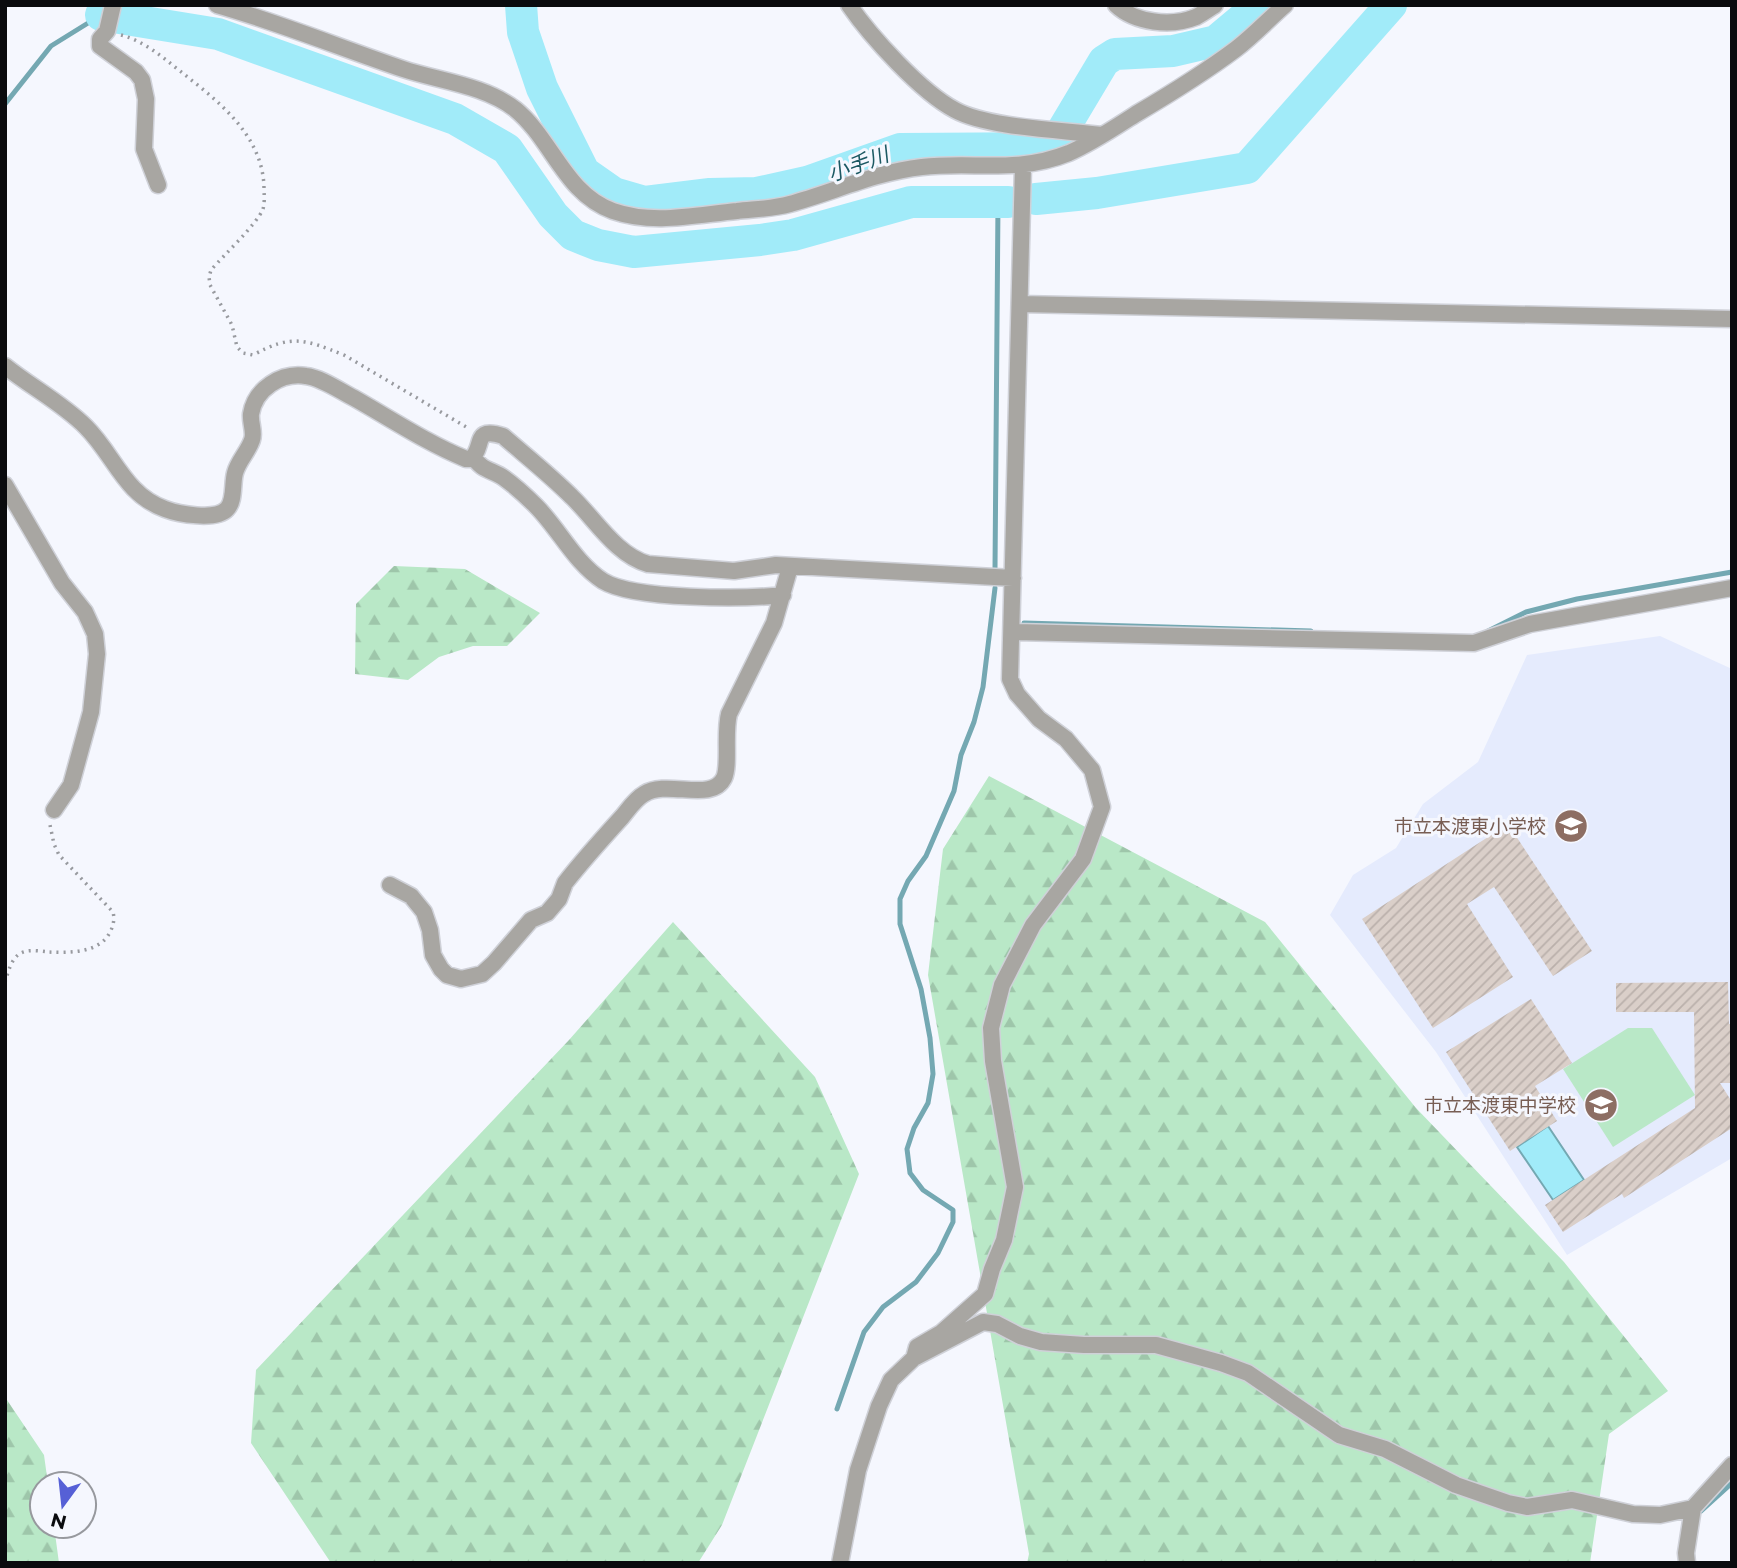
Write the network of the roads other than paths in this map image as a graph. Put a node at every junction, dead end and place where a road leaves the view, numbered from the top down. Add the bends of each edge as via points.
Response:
1 (113, 5) edge
2 (217, 5) edge
3 (849, 5) edge
4 (1116, 5) edge
5 (1215, 5) edge
6 (1284, 5) edge
7 (1102, 135) junction
8 (1023, 166) junction
9 (158, 185) dead end
10 (1020, 304) junction
11 (1732, 319) edge
12 (5, 366) edge
13 (474, 457) junction
14 (5, 485) edge
15 (790, 567) junction
16 (1013, 578) junction
17 (1732, 588) edge
18 (783, 595) junction
19 (1012, 632) junction
20 (54, 810) road end
21 (390, 885) dead end
22 (914, 1358) junction
23 (1732, 1465) edge
24 (1693, 1508) junction
25 (840, 1563) edge
26 (1687, 1563) edge

1 - 9 street via 101,48 142,80 144,149
2 - 8 street via 494,96 531,127 572,182 589,197 631,216 659,220 786,205 922,167
3 - 7 street via 893,58 955,110 984,120
4 - 5 street via 1133,17 1169,22 1194,18
6 - 7 street via 1236,49
7 - 8 street via 1072,152
8 - 10 street
10 - 11 street
10 - 16 street
12 - 13 street via 85,425 136,493 182,514 227,510 235,472 252,440 251,411 256,397 273,382 290,376 307,376 339,390 458,456
13 - 15 street via 482,435 503,436 636,561 734,571
13 - 18 street via 478,465 503,478 537,507 585,565 618,588 642,593
14 - 20 street via 95,634 91,712 71,785
15 - 16 street
15 - 18 street
16 - 19 street
17 - 19 street via 1530,624 1474,643
18 - 21 street via 729,714 727,767 718,786 709,790 670,787 643,794 565,883 547,913 531,920 482,974 461,979 447,975 433,955 424,912 411,896
19 - 22 street via 1010,679 1017,694 1092,770 1102,807 1083,859 1033,925 1002,985 992,1028 993,1061 1015,1186 1004,1240 985,1294 941,1333 917,1347
22 - 24 street via 983,1322 1041,1342 1156,1345 1248,1373 1339,1435 1385,1449 1456,1485 1508,1503 1527,1507 1572,1500 1633,1514 1660,1515
22 - 25 street via 891,1380 879,1406 858,1471
23 - 24 street
24 - 26 street

